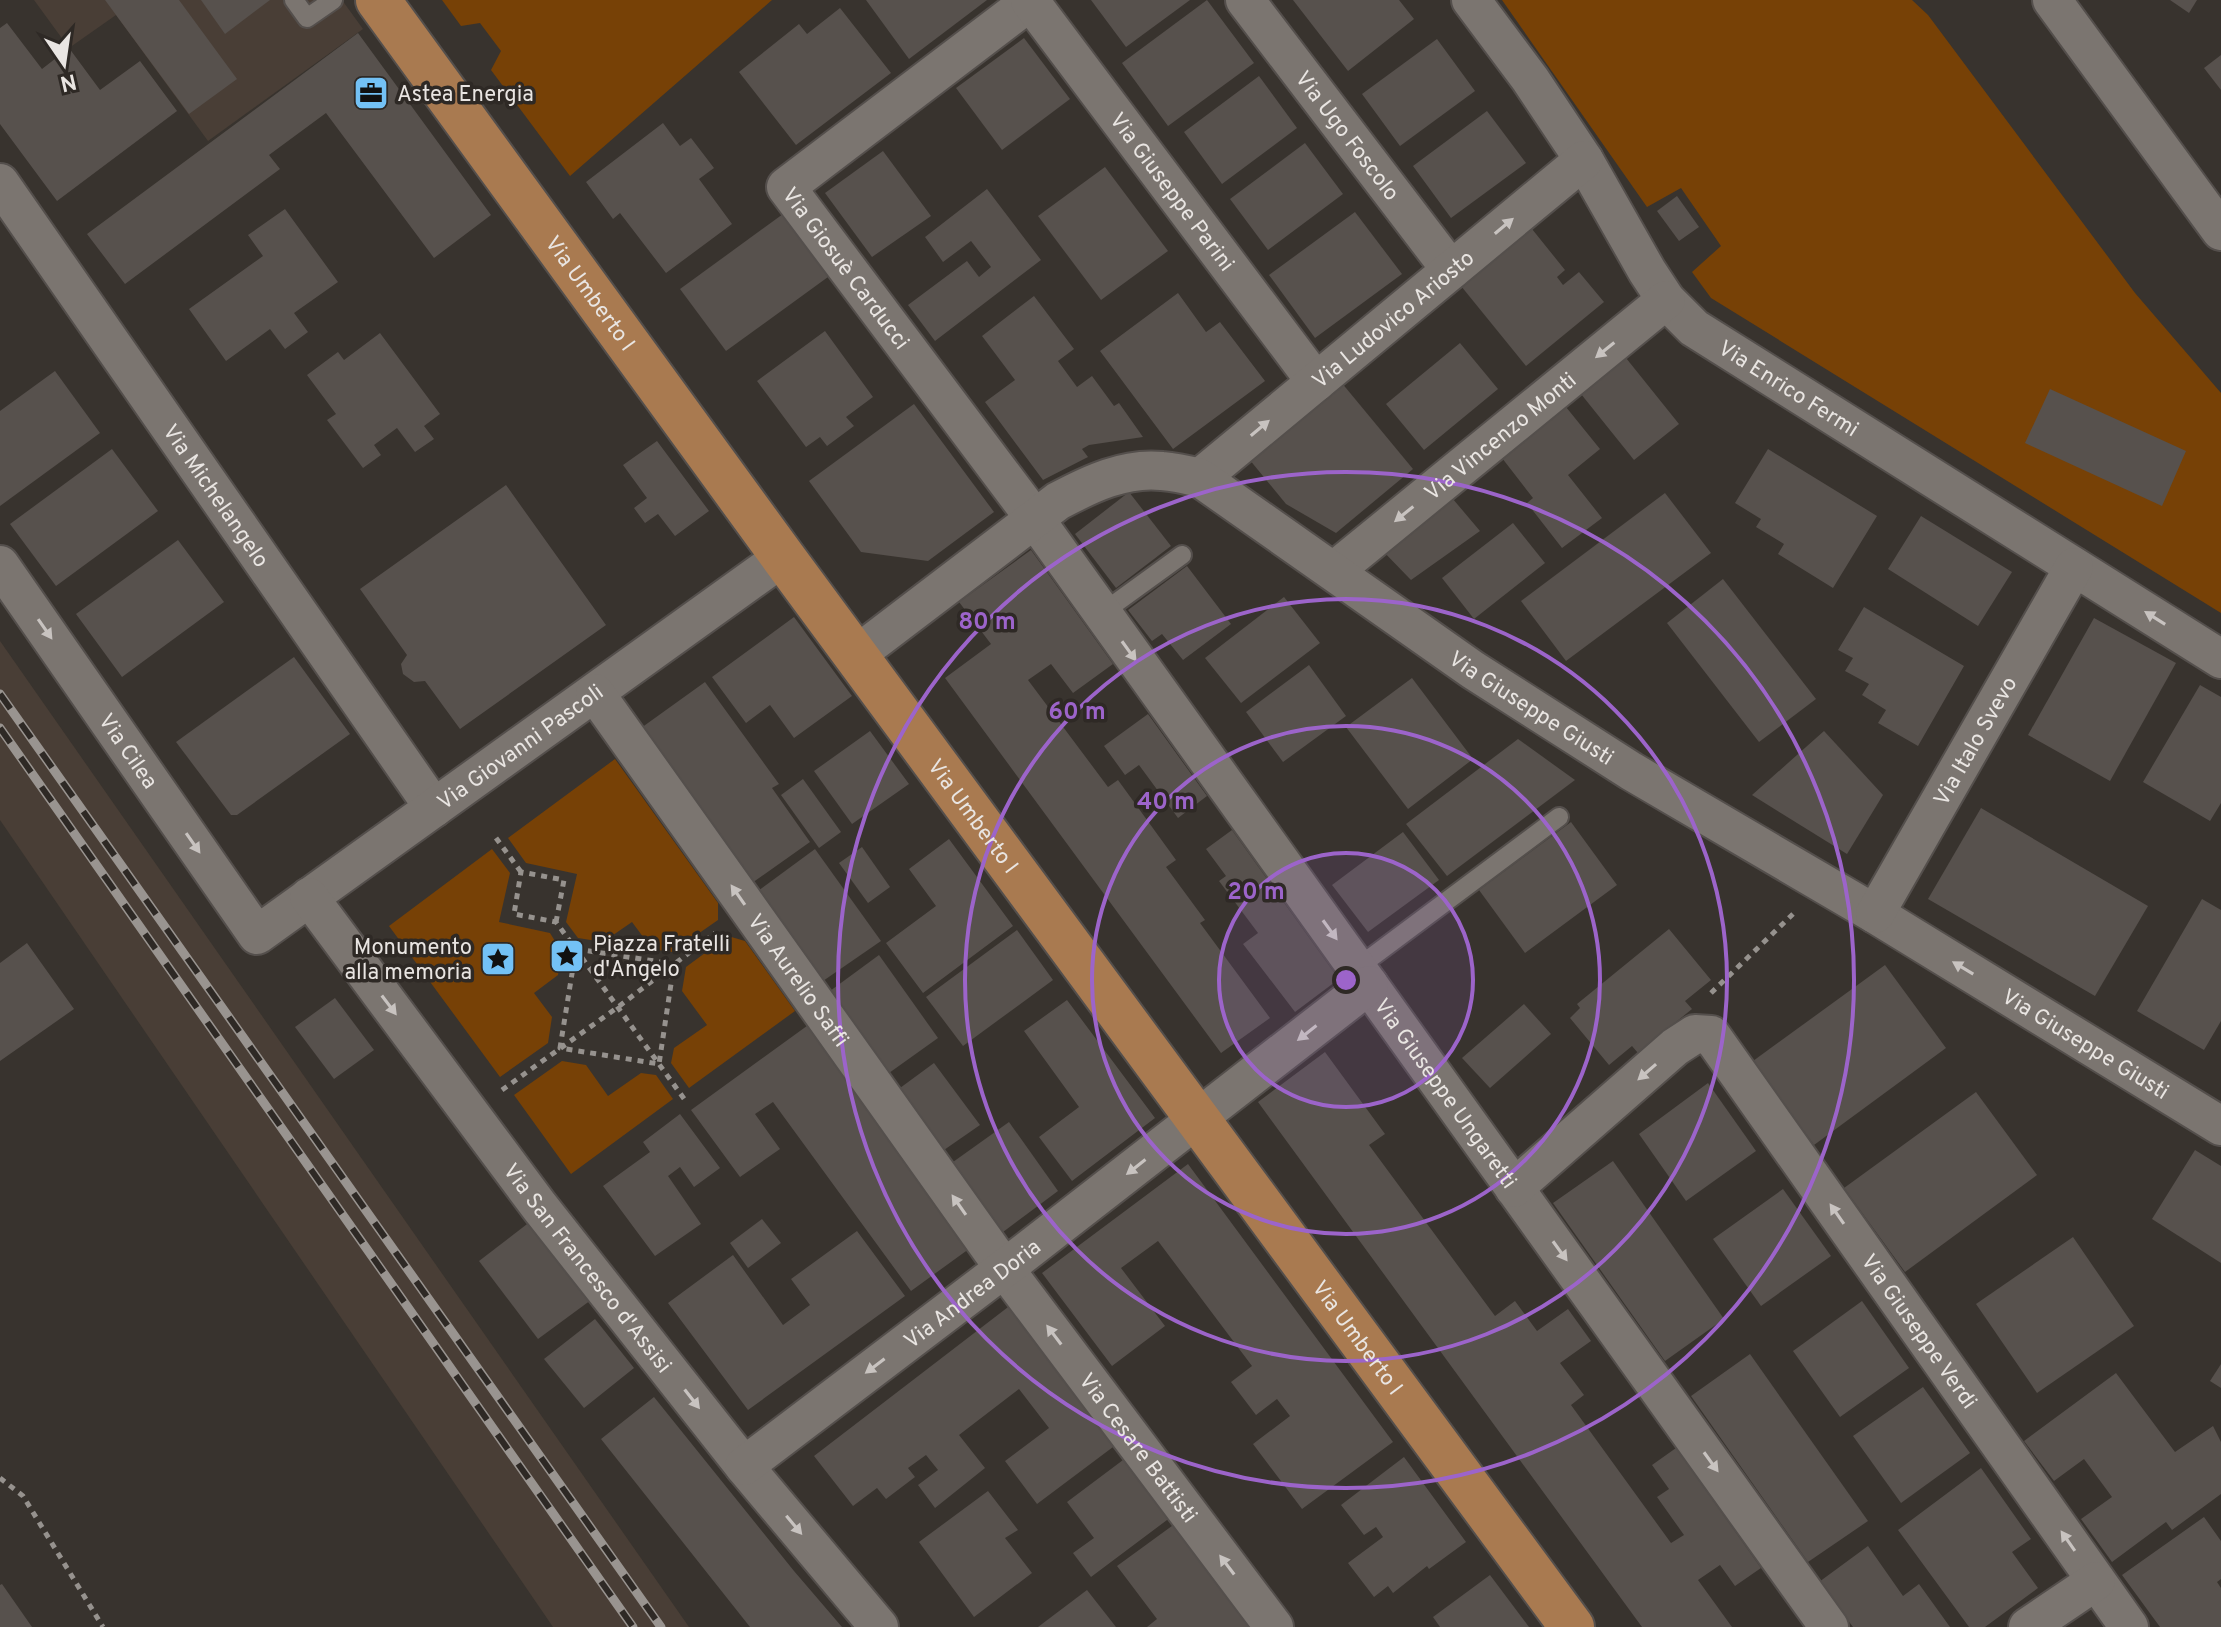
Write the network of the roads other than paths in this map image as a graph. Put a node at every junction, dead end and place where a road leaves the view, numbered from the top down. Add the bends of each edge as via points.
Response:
1 (294, 0) edge
2 (333, 0) edge
3 (378, 0) edge
4 (1245, 0) edge
5 (1471, 0) edge
6 (2052, 0) edge
7 (1031, 1) edge
8 (1584, 160) junction
9 (0, 183) edge
10 (2221, 231) edge
11 (1451, 270) junction
12 (1666, 300) junction
13 (1316, 382) junction
14 (1200, 478) junction
15 (1035, 519) junction
16 (1182, 555) dead end
17 (783, 557) junction
18 (0, 565) edge
19 (2074, 567) junction
20 (1334, 571) junction
21 (1102, 613) junction
22 (856, 655) junction
23 (2221, 659) edge
24 (595, 693) junction
25 (434, 808) junction
26 (1559, 817) dead end
27 (309, 897) junction
28 (1875, 914) junction
29 (257, 935) joint
30 (1363, 977) junction
31 (1198, 1119) junction
32 (2221, 1126) edge
33 (1514, 1188) junction
34 (1004, 1268) junction
35 (744, 1466) junction
36 (2096, 1581) junction
37 (879, 1627) edge
38 (1274, 1627) edge
39 (1572, 1627) edge
40 (1829, 1627) edge
41 (2028, 1627) edge
42 (2129, 1627) edge

1 - 2 lane via 307,18
3 - 17 main road, Via Umberto I
4 - 11 street, Via Ugo Foscolo
5 - 8 street, Via Enrico Fermi
6 - 10 street
7 - 13 street, Via Giuseppe Parini
7 - 15 street, Via Giosuè Carducci via 786,187
11 -> 8 street, Via Ludovico Ariosto
8 - 12 street, Via Enrico Fermi
9 - 25 street, Via Michelangelo
11 - 13 street, Via Ludovico Ariosto
12 - 19 street, Via Enrico Fermi via 1694,328
12 -> 20 street, Via Vincenzo Monti
14 -> 13 street, Via Ludovico Ariosto
14 - 15 street, Via Giuseppe Giusti via 1160,470 1126,473 1093,483
14 - 20 street, Via Giuseppe Giusti
15 - 21 street, Via Giuseppe Ungaretti
15 - 22 street, Via Giuseppe Giusti
16 - 21 lane
17 - 22 main road, Via Umberto I
17 - 24 street, Via Giovanni Pascoli
18 -> 29 street, Via Cilea
23 -> 19 street, Via Enrico Fermi
19 - 28 street, Via Italo Svevo
20 - 28 street, Via Giuseppe Giusti via 1473,670 1631,771
21 -> 30 street, Via Giuseppe Ungaretti
22 - 31 main road, Via Umberto I
24 - 25 street, Via Giovanni Pascoli
34 -> 24 street, Via Aurelio Saffi
25 - 27 street, Via Giovanni Pascoli
26 - 30 lane
27 - 29 street, Via Giovanni Pascoli
27 -> 35 street, Via San Francesco d'Assisi via 539,1206
32 -> 28 street, Via Giuseppe Giusti
30 -> 31 street, Via Andrea Doria
30 - 33 street, Via Giuseppe Ungaretti
31 -> 34 street, Via Andrea Doria
31 - 39 main road, Via Umberto I
36 -> 33 street, Via Giuseppe Verdi via 1703,1034 1675,1047
33 -> 40 street, Via Giuseppe Ungaretti
34 -> 35 street, Via Andrea Doria
38 -> 34 street, Via Cesare Battisti
35 -> 37 street, Via San Francesco d'Assisi
36 - 41 street
36 - 42 street, Via Giuseppe Verdi

